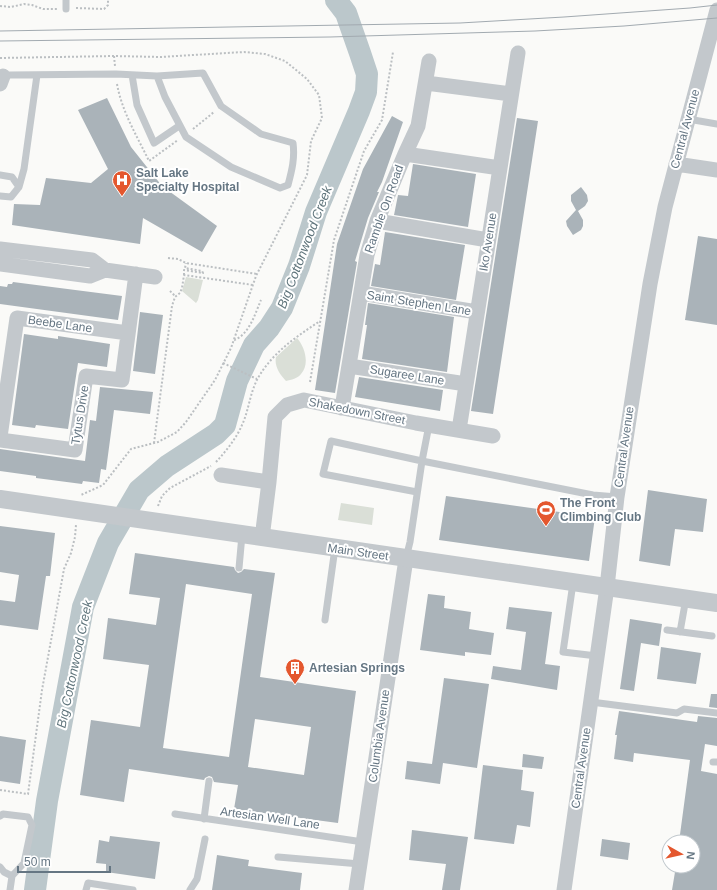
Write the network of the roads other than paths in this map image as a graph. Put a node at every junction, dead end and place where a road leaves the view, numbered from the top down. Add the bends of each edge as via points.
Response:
1 (66, 0) edge
2 (66, 9) dead end
3 (717, 10) edge
4 (518, 53) dead end
5 (429, 61) dead end
6 (37, 75) junction
7 (132, 75) junction
8 (157, 76) junction
9 (1, 80) edge
10 (426, 83) junction
11 (511, 94) junction
12 (688, 119) junction
13 (717, 124) edge
14 (179, 126) junction
15 (405, 154) junction
16 (676, 164) junction
17 (500, 168) junction
18 (717, 170) edge
19 (0, 175) edge
20 (18, 186) junction
21 (0, 196) edge
22 (377, 220) junction
23 (488, 240) junction
24 (0, 248) edge
25 (0, 264) edge
26 (105, 270) junction
27 (136, 274) junction
28 (155, 277) dead end
29 (361, 293) junction
30 (477, 312) junction
31 (128, 333) junction
32 (7, 339) edge
33 (349, 366) junction
34 (466, 384) junction
35 (342, 408) junction
36 (429, 426) junction
37 (459, 430) junction
38 (493, 436) dead end
39 (0, 438) edge
40 (422, 461) junction
41 (221, 475) dead end
42 (269, 482) junction
43 (417, 492) junction
44 (617, 497) junction
45 (0, 499) edge
46 (242, 535) junction
47 (262, 538) junction
48 (335, 548) junction
49 (406, 559) junction
50 (239, 568) dead end
51 (573, 582) junction
52 (606, 587) junction
53 (686, 598) junction
54 (717, 603) edge
55 (325, 620) dead end
56 (667, 630) dead end
57 (680, 632) junction
58 (712, 636) dead end
59 (597, 656) junction
60 (590, 702) junction
61 (717, 713) edge
62 (209, 781) dead end
63 (175, 814) dead end
64 (0, 816) edge
65 (204, 819) junction
66 (205, 840) dead end
67 (363, 842) junction
68 (278, 856) dead end
69 (360, 864) junction
70 (0, 867) edge
71 (12, 876) junction
72 (10, 890) edge
73 (86, 890) edge
74 (133, 890) edge
75 (190, 890) edge
76 (356, 890) edge
77 (564, 890) edge

1 - 2 lane
3 - 12 street, Central Avenue
4 - 11 street, Iko Avenue
5 - 10 street, Ramble On Road
6 - 7 lane
6 - 9 lane via 9,75
6 - 20 lane via 24,169
7 - 8 lane
7 - 14 lane via 137,104 154,143
8 - 14 lane
8 - 14 lane via 203,73 221,106 261,134 293,143 293,168 288,185 280,188 231,167 186,137
10 - 11 street
10 - 15 street, Ramble On Road via 418,126
11 - 17 street, Iko Avenue
12 - 13 lane
12 - 16 street, Central Avenue
15 - 17 street
15 - 22 street, Ramble On Road
16 - 18 street
16 - 44 street, Central Avenue via 650,284
17 - 23 street, Iko Avenue
19 - 20 lane via 12,177
20 - 21 lane via 11,197
22 - 23 street
22 - 29 street, Ramble On Road via 367,255
23 - 30 street, Iko Avenue
24 - 26 street via 92,260
25 - 26 street via 90,276
26 - 27 street
27 - 28 street
27 - 31 street, Tytus Drive
29 - 30 street, Saint Stephen Lane
29 - 33 street, Ramble On Road
30 - 34 street, Iko Avenue
31 - 32 street, Beebe Lane via 17,318
31 - 39 street, Tytus Drive via 122,380 86,376 75,450
32 - 39 street, Beebe Lane
33 - 34 street, Sugaree Lane
33 - 35 street, Ramble On Road
34 - 37 street, Iko Avenue
35 - 36 street, Shakedown Street
35 - 42 street, Shakedown Street via 304,400 286,405 275,417
36 - 37 street, Shakedown Street
36 - 40 lane
37 - 38 street, Shakedown Street
40 - 43 lane
40 - 43 lane via 331,441 323,474
40 - 44 lane via 593,495
41 - 42 street
42 - 47 street, Shakedown Street
43 - 49 lane
44 - 52 street, Central Avenue
45 - 46 street, Main Street via 79,502 154,514
46 - 47 street, Main Street
46 - 50 lane
47 - 48 street, Main Street
48 - 49 street, Main Street
48 - 55 lane
49 - 51 street, Main Street
49 - 67 street, Columbia Avenue
51 - 52 street, Main Street
51 - 59 lane via 563,652
52 - 53 street, Main Street
52 - 59 street, Central Avenue
53 - 54 street, Main Street
53 - 57 lane
56 - 57 lane
57 - 58 lane
59 - 60 street, Central Avenue
60 - 61 lane via 677,713 684,709
60 - 77 street, Central Avenue
62 - 65 lane
63 - 65 lane, Artesian Well Lane
64 - 71 lane via 3,814 28,817 32,825 24,862
65 - 67 lane, Artesian Well Lane
66 - 75 lane via 197,879
67 - 69 street, Columbia Avenue
68 - 69 lane
69 - 76 street, Columbia Avenue
70 - 71 lane
71 - 72 lane
73 - 74 lane via 88,883

